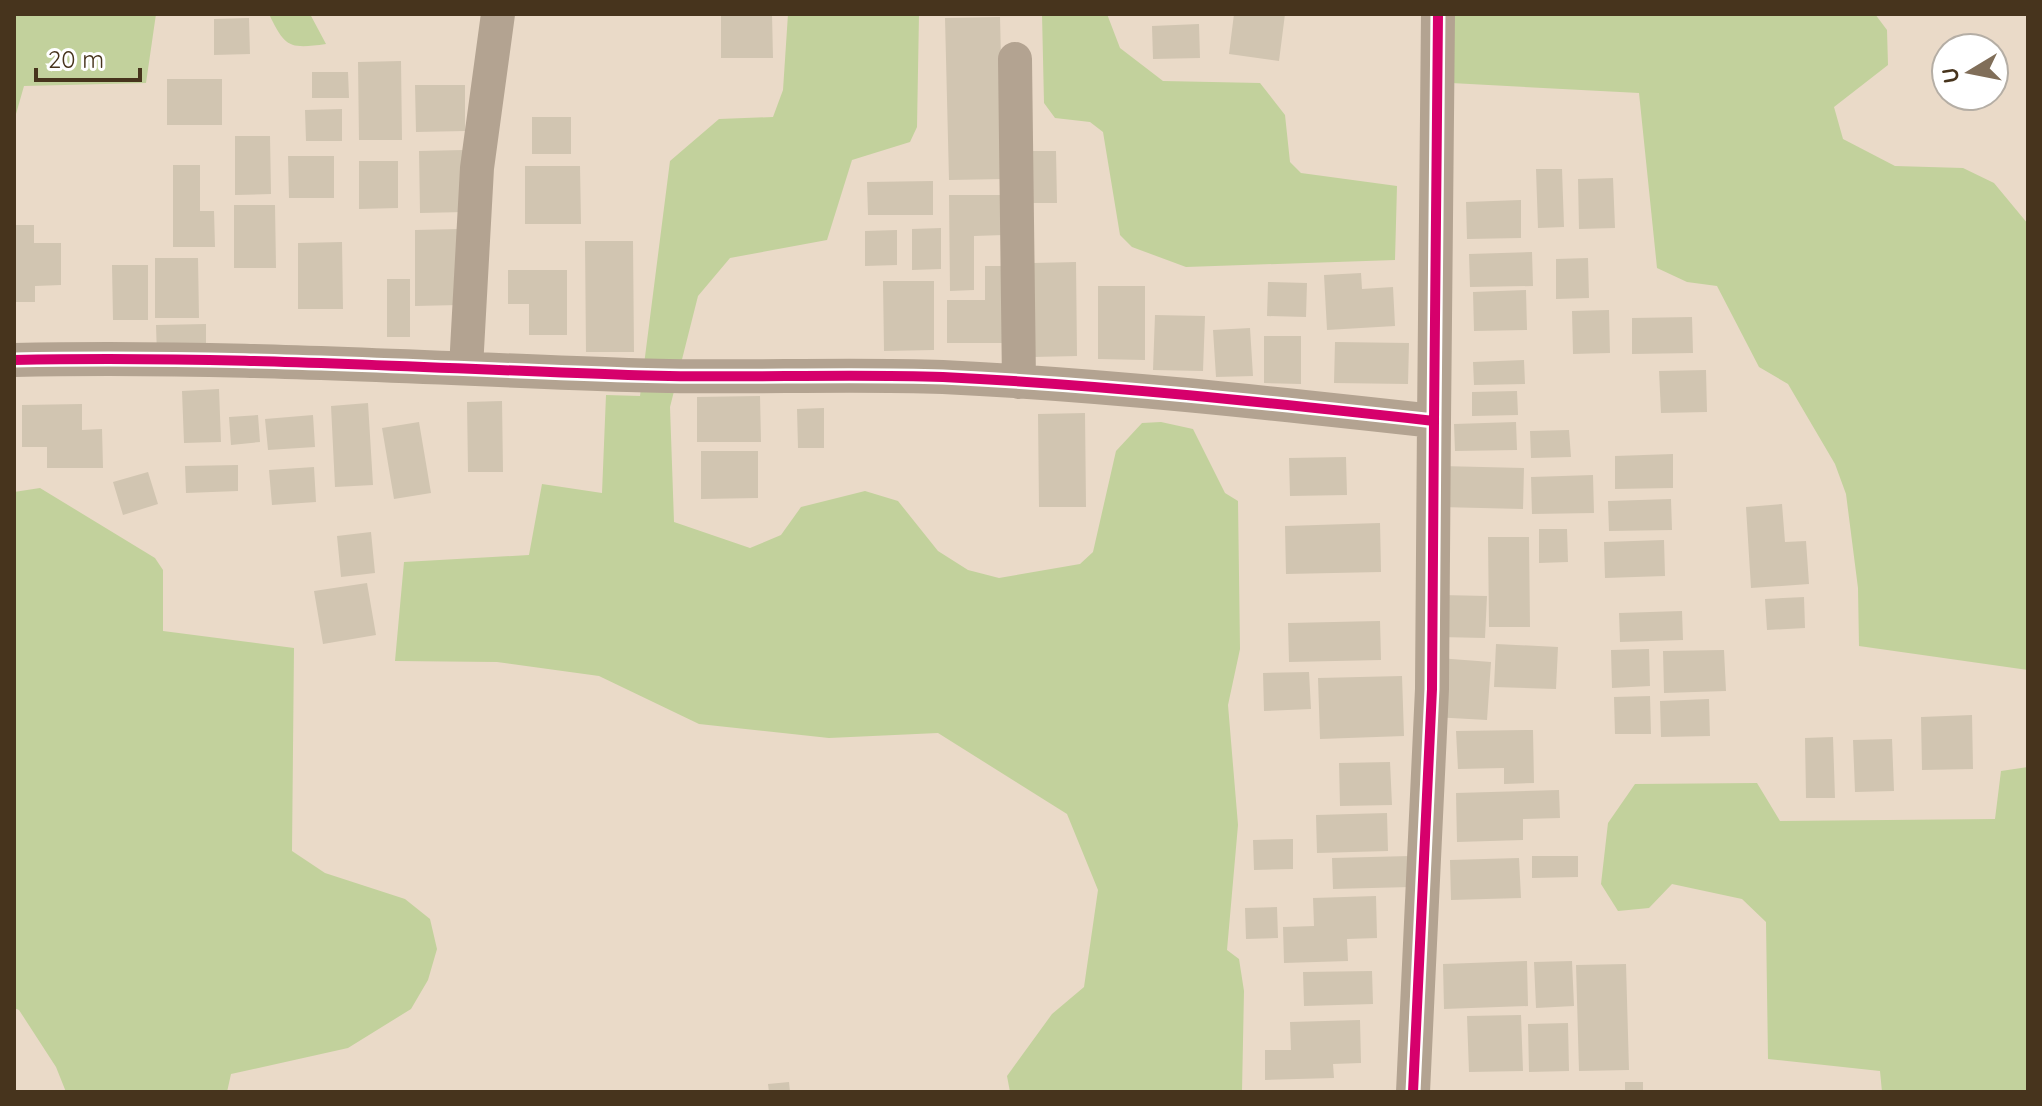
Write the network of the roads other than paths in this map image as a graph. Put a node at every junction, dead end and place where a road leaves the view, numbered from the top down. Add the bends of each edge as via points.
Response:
1 (498, 14) edge
2 (1438, 14) edge
3 (1015, 59) dead end
4 (14, 360) edge
5 (466, 368) junction
6 (1019, 382) junction
7 (1434, 421) junction
8 (1413, 1092) edge

1 - 5 street via 477,168
2 - 7 street
3 - 6 street
4 - 5 street
5 - 6 street
6 - 7 street via 1176,392
7 - 8 street via 1432,689

